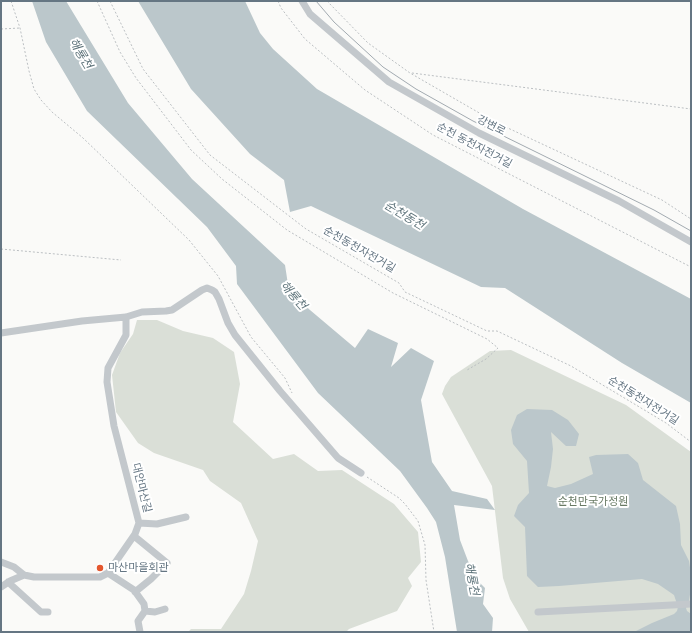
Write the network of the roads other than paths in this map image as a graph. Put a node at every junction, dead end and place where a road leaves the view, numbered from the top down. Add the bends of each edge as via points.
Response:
1 (302, 1) edge
2 (691, 242) edge
3 (126, 317) junction
4 (1, 333) edge
5 (361, 473) road end
6 (186, 517) dead end
7 (139, 523) junction
8 (134, 536) junction
9 (1, 562) edge
10 (108, 573) junction
11 (24, 575) junction
12 (8, 582) junction
13 (1, 587) edge
14 (135, 592) junction
15 (691, 604) edge
16 (165, 609) dead end
17 (146, 611) junction
18 (48, 612) dead end
19 (538, 612) dead end
20 (140, 632) edge

1 - 2 street, 강변로 via 310,14 389,82 479,133 619,201
3 - 4 street
3 - 5 street via 142,312 172,310 207,288 215,292 235,335 280,391 338,458
3 - 7 street, 대안마산길 via 126,335 108,368 107,382 114,426
6 - 7 street via 157,524
7 - 8 street, 대안마산길
8 - 10 street, 대안마산길
8 - 14 street via 167,563
9 - 11 street via 14,567
10 - 11 street via 92,578
10 - 14 street
11 - 12 street
12 - 13 street
12 - 18 street via 41,612
14 - 17 street
15 - 19 street
16 - 17 street
17 - 20 street via 138,621

